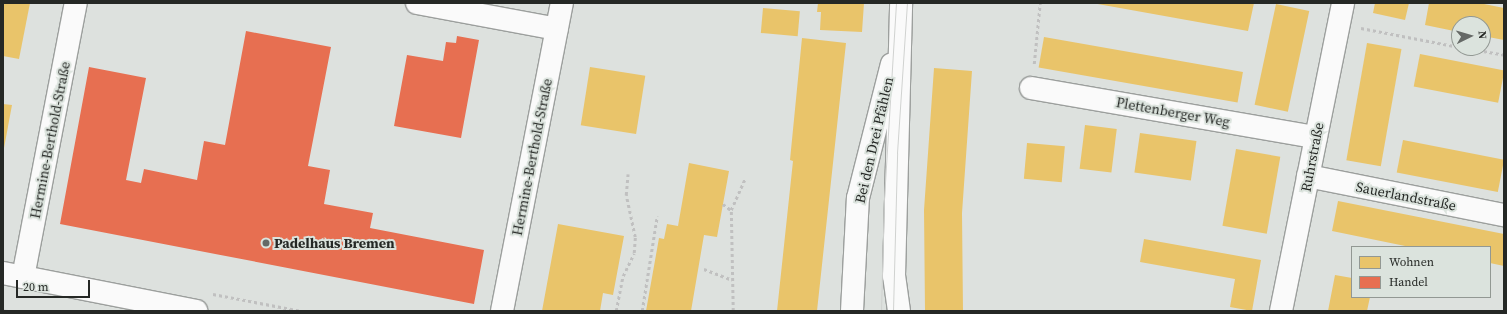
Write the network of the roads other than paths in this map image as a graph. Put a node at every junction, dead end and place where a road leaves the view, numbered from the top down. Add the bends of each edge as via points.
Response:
1 (76, 3) edge
2 (417, 3) edge
3 (562, 3) edge
4 (900, 3) edge
5 (1341, 13) edge
6 (557, 29) junction
7 (898, 42) junction
8 (1031, 88) road end
9 (1316, 137) junction
10 (1308, 176) junction
11 (1504, 215) edge
12 (13, 275) edge
13 (196, 311) edge
14 (502, 311) edge
15 (852, 311) edge
16 (899, 311) edge
17 (1281, 311) edge

1 - 12 street, Hermine-Berthold-Straße
2 - 6 street
3 - 6 street, Hermine-Berthold-Straße
4 - 7 street, Bei den Drei Pfählen
5 - 9 street, Ruhrstraße
6 - 14 street, Hermine-Berthold-Straße
7 - 15 street, Bei den Drei Pfählen via 858,198
7 - 16 street, Bei den Drei Pfählen via 900,97 894,276
8 - 9 street, Plettenberger Weg
9 - 10 street, Ruhrstraße
10 - 11 street, Sauerlandstraße
10 - 17 street, Ruhrstraße
12 - 13 street

